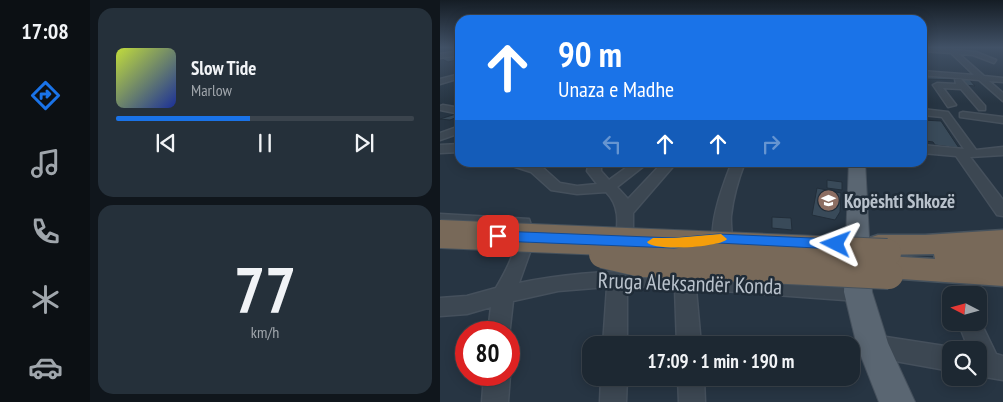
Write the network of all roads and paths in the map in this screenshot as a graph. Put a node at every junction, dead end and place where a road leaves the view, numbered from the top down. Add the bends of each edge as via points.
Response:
1 (968, 66) edge
2 (927, 74) edge
3 (455, 76) edge
4 (955, 78) junction
5 (981, 78) junction
6 (1003, 80) edge
7 (440, 82) edge
8 (964, 87) junction
9 (440, 88) edge
10 (454, 88) dead end
11 (1003, 98) edge
12 (951, 105) dead end
13 (442, 108) dead end
14 (982, 108) dead end
15 (455, 110) edge
16 (927, 112) edge
17 (962, 115) dead end
18 (1003, 120) edge
19 (455, 131) edge
20 (442, 135) edge
21 (440, 148) edge
22 (455, 148) edge
23 (927, 149) edge
24 (1003, 150) edge
25 (967, 153) junction
26 (527, 167) edge
27 (594, 167) edge
28 (636, 167) edge
29 (666, 167) edge
30 (737, 167) edge
31 (857, 167) edge
32 (607, 188) junction
33 (1003, 211) edge
34 (625, 212) junction
35 (440, 219) edge
36 (440, 234) edge
37 (1003, 239) edge
38 (440, 246) edge
39 (1003, 258) edge
40 (885, 260) junction
41 (1003, 274) edge
42 (620, 278) junction
43 (685, 280) junction
44 (726, 282) junction
45 (1003, 287) edge
46 (858, 292) junction
47 (503, 296) junction
48 (440, 307) edge
49 (501, 321) edge
50 (973, 331) edge
51 (616, 336) edge
52 (688, 336) edge
53 (873, 346) junction
54 (942, 358) edge
55 (990, 366) edge
56 (496, 386) edge
57 (614, 386) edge
58 (691, 386) edge
59 (495, 402) edge
60 (613, 402) edge
61 (692, 402) edge
62 (897, 402) edge

1 - 5 street
2 - 4 street
3 - 7 street
4 - 5 street
4 - 8 street
5 - 6 street
5 - 11 street
8 - 12 street via 937,85
8 - 14 street
9 - 10 street
13 - 15 street
16 - 25 street via 945,114
17 - 18 street
19 - 20 street
21 - 22 street
23 - 25 street
24 - 25 street
25 - 33 street
26 - 32 street via 542,172 560,189
27 - 32 street
28 - 32 street
29 - 34 street
30 - 44 street via 723,209 721,236
31 - 46 main road
32 - 34 street via 621,199
34 - 42 street
35 - 47 street via 523,223 526,238
36 - 40 highway, bridge via 674,243
37 - 40 highway via 924,245
38 - 40 highway, bridge via 603,254 642,263
39 - 40 highway
40 - 41 highway
40 - 45 highway
42 - 43 street, Rruga Aleksandër Konda
42 - 47 street, Rruga Aleksandër Konda via 558,283
42 - 51 street
43 - 44 street, Rruga Aleksandër Konda
43 - 52 street
44 - 46 street, Rruga Aleksandër Konda
46 - 53 main road
47 - 48 street, Rruga Aleksandër Konda via 467,305
47 - 49 street
50 - 55 street
53 - 54 street
53 - 62 main road
56 - 59 street
57 - 60 street
58 - 61 street

